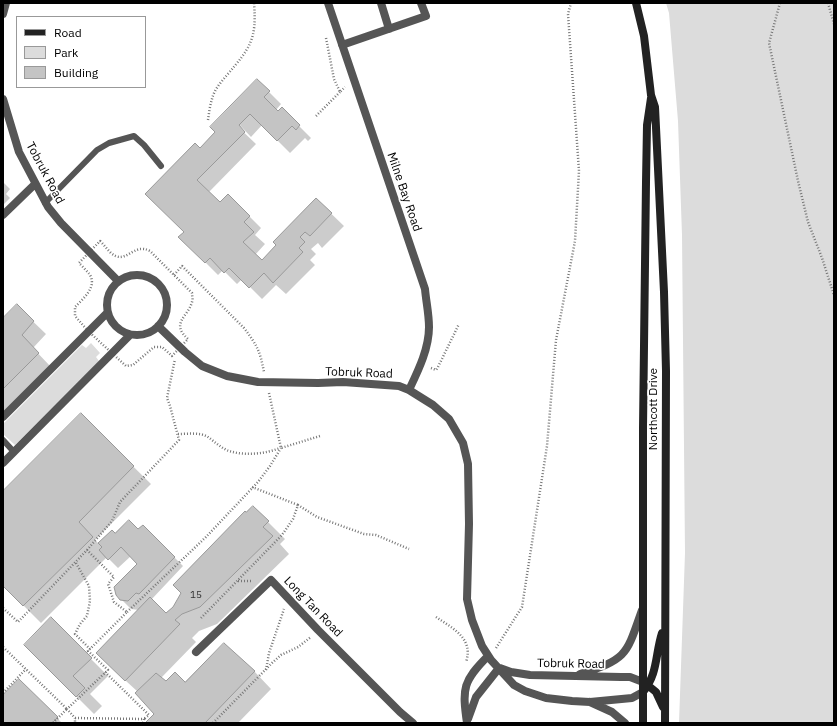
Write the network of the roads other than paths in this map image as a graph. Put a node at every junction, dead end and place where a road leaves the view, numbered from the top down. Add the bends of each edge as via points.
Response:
1 (6, 3) edge
2 (328, 3) edge
3 (381, 3) edge
4 (421, 3) edge
5 (636, 3) edge
6 (3, 14) edge
7 (389, 29) junction
8 (342, 45) junction
9 (651, 95) junction
10 (3, 99) edge
11 (161, 166) dead end
12 (35, 184) junction
13 (46, 203) junction
14 (3, 215) edge
15 (118, 281) junction
16 (107, 313) junction
17 (158, 326) junction
18 (130, 335) junction
19 (409, 390) junction
20 (3, 417) edge
21 (3, 440) edge
22 (14, 452) junction
23 (3, 463) edge
24 (643, 607) junction
25 (665, 625) junction
26 (196, 652) dead end
27 (488, 656) junction
28 (499, 668) junction
29 (573, 676) junction
30 (645, 686) junction
31 (590, 702) junction
32 (665, 713) junction
33 (413, 723) edge
34 (467, 723) edge
35 (625, 723) edge
36 (643, 723) edge
37 (665, 723) edge

1 - 6 street
2 - 8 street, Milne Bay Road
3 - 7 street
4 - 7 street via 426,16
5 - 9 street, Northcott Drive via 644,36
7 - 8 street
8 - 19 street, Milne Bay Road via 424,289 429,328 421,364
9 - 24 street, Northcott Drive via 647,125 646,182
9 - 25 street, Northcott Drive via 655,107 664,292
10 - 12 street, Tobruk Road via 15,140
11 - 13 lane via 134,136 109,143 97,150
12 - 13 street, Tobruk Road
12 - 14 street
13 - 15 street, Tobruk Road via 56,218
15 - 16 street via 112,286 107,298
15 - 17 street via 128,276 141,275 159,284 166,296 167,309
16 - 18 street via 114,326
16 - 20 street
17 - 18 street via 142,335
17 - 19 street, Tobruk Road via 202,366 247,381 343,382 399,386
18 - 22 street
19 - 27 street, Tobruk Road via 432,404 449,419 463,443 468,464 469,487 467,599 472,620
21 - 22 lane
22 - 23 street
24 - 29 street via 630,645 621,657 603,667
24 - 30 street, Northcott Drive
25 - 30 street via 658,645 654,675
25 - 32 street, Northcott Drive
26 - 33 street, Long Tan Road via 271,580
27 - 28 street, Tobruk Road
27 - 34 street via 474,670 466,685 464,698
28 - 29 street, Tobruk Road via 524,674
28 - 31 street, Tobruk Road via 514,686 525,691 552,699
28 - 34 street via 476,697
29 - 30 street, Tobruk Road via 630,677
30 - 31 street, Tobruk Road via 632,698
30 - 32 street via 656,692
30 - 36 street, Northcott Drive
31 - 35 street via 612,712
32 - 37 street, Northcott Drive

